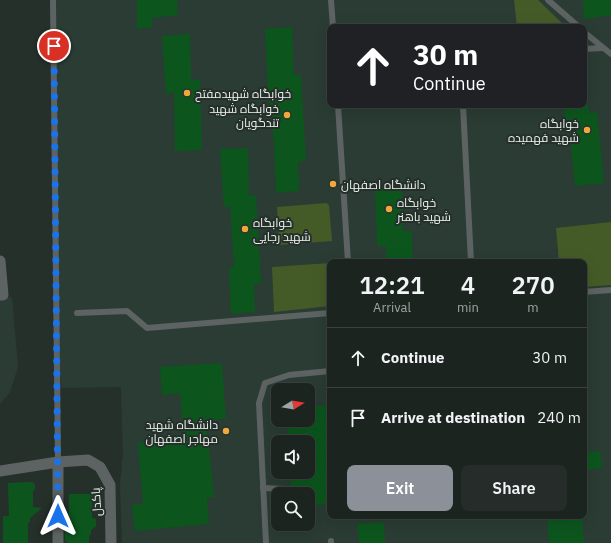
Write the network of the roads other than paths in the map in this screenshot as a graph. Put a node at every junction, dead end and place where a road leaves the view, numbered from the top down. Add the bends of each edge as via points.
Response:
1 (53, 0) edge
2 (332, 0) edge
3 (548, 0) edge
4 (333, 24) edge
5 (576, 24) edge
6 (587, 35) edge
7 (602, 48) junction
8 (587, 49) edge
9 (611, 54) edge
10 (338, 108) edge
11 (463, 108) edge
12 (348, 259) edge
13 (470, 259) edge
14 (0, 261) edge
15 (611, 290) edge
16 (587, 292) edge
17 (1, 295) edge
18 (76, 313) dead end
19 (327, 313) edge
20 (327, 371) edge
21 (58, 462) junction
22 (0, 471) edge
23 (263, 488) junction
24 (271, 488) edge
25 (58, 543) edge
26 (111, 543) edge
27 (266, 543) edge

1 - 21 lane
2 - 4 lane
3 - 5 lane
6 - 7 lane
7 - 8 lane
7 - 9 lane
10 - 12 lane
11 - 13 lane
14 - 17 street
15 - 16 lane
18 - 19 lane via 127,311 147,328
20 - 23 lane via 289,375 265,383 259,403
21 - 22 street, پاکدل
21 - 25 street
21 - 26 street, پاکدل via 88,460 100,467 110,485
23 - 24 lane
23 - 27 lane

